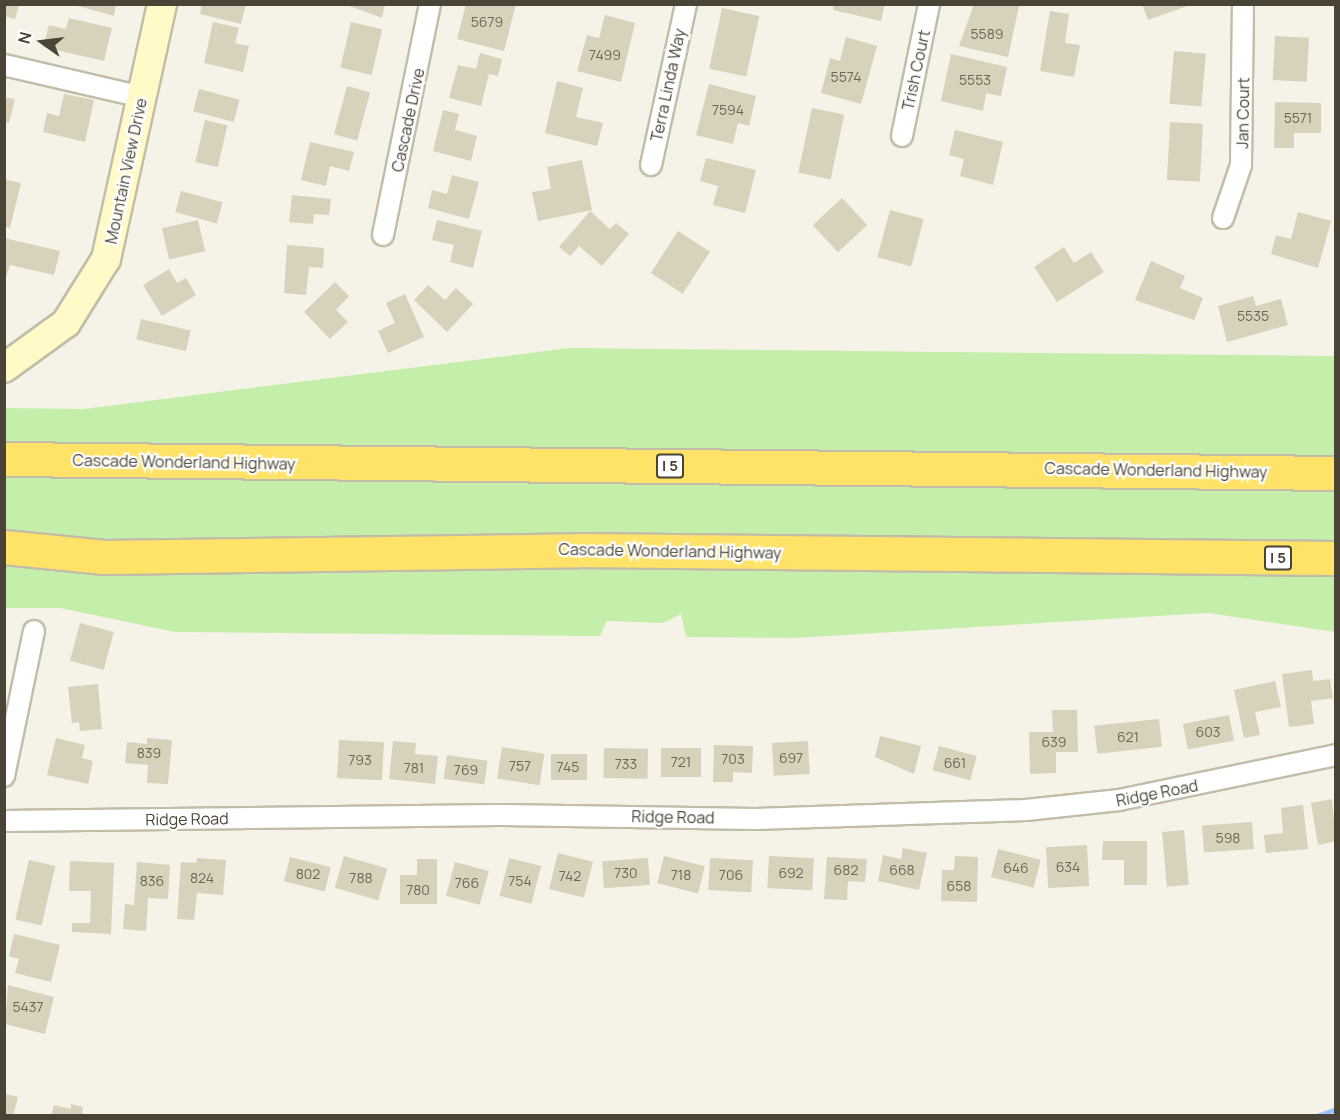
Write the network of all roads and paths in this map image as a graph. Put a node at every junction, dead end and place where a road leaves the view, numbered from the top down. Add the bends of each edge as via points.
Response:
1 (162, 4) edge
2 (430, 4) edge
3 (686, 4) edge
4 (929, 4) edge
5 (1243, 4) edge
6 (4, 65) edge
7 (143, 97) junction
8 (902, 136) dead end
9 (651, 165) dead end
10 (1223, 218) dead end
11 (383, 235) dead end
12 (4, 368) edge
13 (4, 447) edge
14 (1335, 452) edge
15 (4, 459) edge
16 (85, 461) junction
17 (1187, 470) junction
18 (1335, 472) edge
19 (4, 547) edge
20 (105, 557) junction
21 (1220, 558) junction
22 (1335, 558) edge
23 (4, 565) edge
24 (1335, 574) edge
25 (34, 631) dead end
26 (1335, 755) edge
27 (4, 776) edge
28 (4, 821) edge

1 - 7 street, Mountain View Drive
2 - 11 street, Cascade Drive
3 - 9 street, Terra Linda Way
4 - 8 street, Trish Court
5 - 10 street, Jan Court via 1241,165
6 - 7 street
7 - 12 street, Mountain View Drive via 115,234 100,273 66,323
13 - 16 highway
14 - 17 highway
15 - 16 highway, Cascade Wonderland Highway / I 5
16 - 17 highway, Cascade Wonderland Highway / I 5
17 - 18 highway, Cascade Wonderland Highway / I 5
19 - 20 highway, Cascade Wonderland Highway / I 5
20 - 21 highway, Cascade Wonderland Highway / I 5 via 580,550
20 - 23 highway
21 - 22 highway, Cascade Wonderland Highway / I 5
21 - 24 highway
25 - 27 street
26 - 28 street, Ridge Road via 1119,800 1015,811 755,819 499,815

